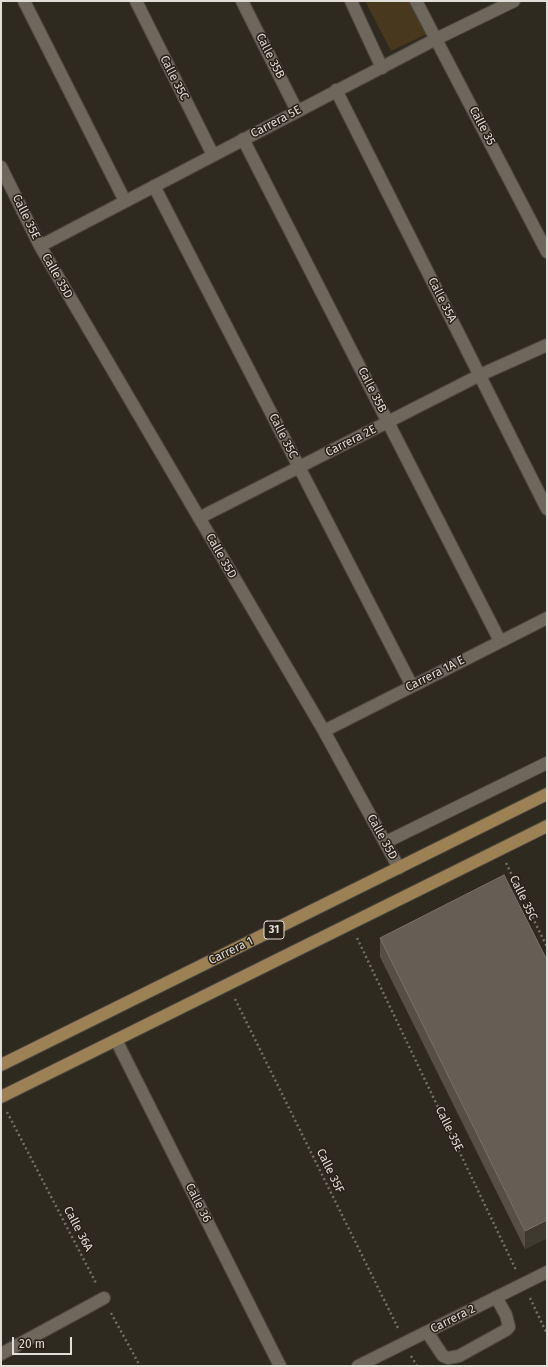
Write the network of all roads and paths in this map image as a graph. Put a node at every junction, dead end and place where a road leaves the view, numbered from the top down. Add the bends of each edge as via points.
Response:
1 (24, 1) edge
2 (136, 1) edge
3 (242, 1) edge
4 (351, 1) edge
5 (416, 1) edge
6 (514, 1) edge
7 (436, 39) junction
8 (382, 68) junction
9 (336, 90) junction
10 (297, 111) junction
11 (243, 139) junction
12 (213, 155) junction
13 (1, 167) edge
14 (154, 186) junction
15 (125, 201) junction
16 (40, 246) junction
17 (547, 252) edge
18 (547, 345) edge
19 (480, 375) junction
20 (388, 422) junction
21 (299, 467) junction
22 (547, 509) edge
23 (199, 518) junction
24 (547, 618) edge
25 (500, 641) junction
26 (412, 686) junction
27 (324, 731) junction
28 (547, 763) edge
29 (547, 794) edge
30 (547, 826) edge
31 (386, 842) junction
32 (499, 850) junction
33 (399, 868) junction
34 (350, 924) junction
35 (547, 947) edge
36 (228, 984) junction
37 (116, 1040) junction
38 (1, 1066) edge
39 (3, 1103) edge
40 (547, 1272) edge
41 (523, 1284) junction
42 (496, 1297) junction
43 (104, 1298) junction
44 (427, 1332) junction
45 (547, 1334) edge
46 (405, 1343) junction
47 (1, 1354) edge
48 (140, 1366) edge
49 (280, 1366) edge
50 (358, 1366) edge
51 (417, 1366) edge

1 - 15 street
2 - 12 street, Calle 35C
3 - 10 street, Calle 35B
4 - 8 street
5 - 7 street, Calle 35
6 - 7 street, Carrera 5E
7 - 8 street, Carrera 5E
7 - 17 street, Calle 35
8 - 9 street, Carrera 5E
9 - 10 street, Carrera 5E
9 - 19 street, Calle 35A
10 - 11 street, Carrera 5E
11 - 12 street, Carrera 5E
11 - 20 street, Calle 35B
12 - 14 street, Carrera 5E
13 - 16 street, Calle 35E
14 - 15 street, Carrera 5E
14 - 21 street, Calle 35C
15 - 16 street, Carrera 5E
16 - 23 street, Calle 35D
18 - 19 street, Carrera 2E
19 - 20 street, Carrera 2E
19 - 22 street, Calle 35A
20 - 21 street, Carrera 2E
20 - 25 street, Calle 35B
21 - 23 street, Carrera 2E
21 - 26 street, Calle 35C
23 - 27 street, Calle 35D
24 - 25 street, Carrera 1A E
25 - 26 street, Carrera 1A E
26 - 27 street, Carrera 1A E
27 - 31 street, Calle 35D
28 - 31 street
29 - 33 main road, Carrera 1 / 31
30 - 32 main road, 31
31 - 33 street, Calle 35D
32 - 34 main road, 31
32 - 35 path, Calle 35C
33 - 38 main road, Carrera 1 / 31
34 - 36 main road, 31
34 - 41 path, Calle 35E
36 - 37 main road, 31
36 - 46 path, Calle 35F
37 - 39 main road, 31
37 - 49 street, Calle 36
39 - 43 path, Calle 36A
40 - 41 street, Carrera 2
41 - 42 street, Carrera 2
41 - 45 path, Calle 35E
42 - 44 street, Carrera 2
42 - 44 street via 506,1315 509,1327 459,1356 443,1356
43 - 47 street
43 - 48 path, Calle 36A
44 - 46 street, Carrera 2
46 - 50 street, Carrera 2
46 - 51 path, Calle 35F

